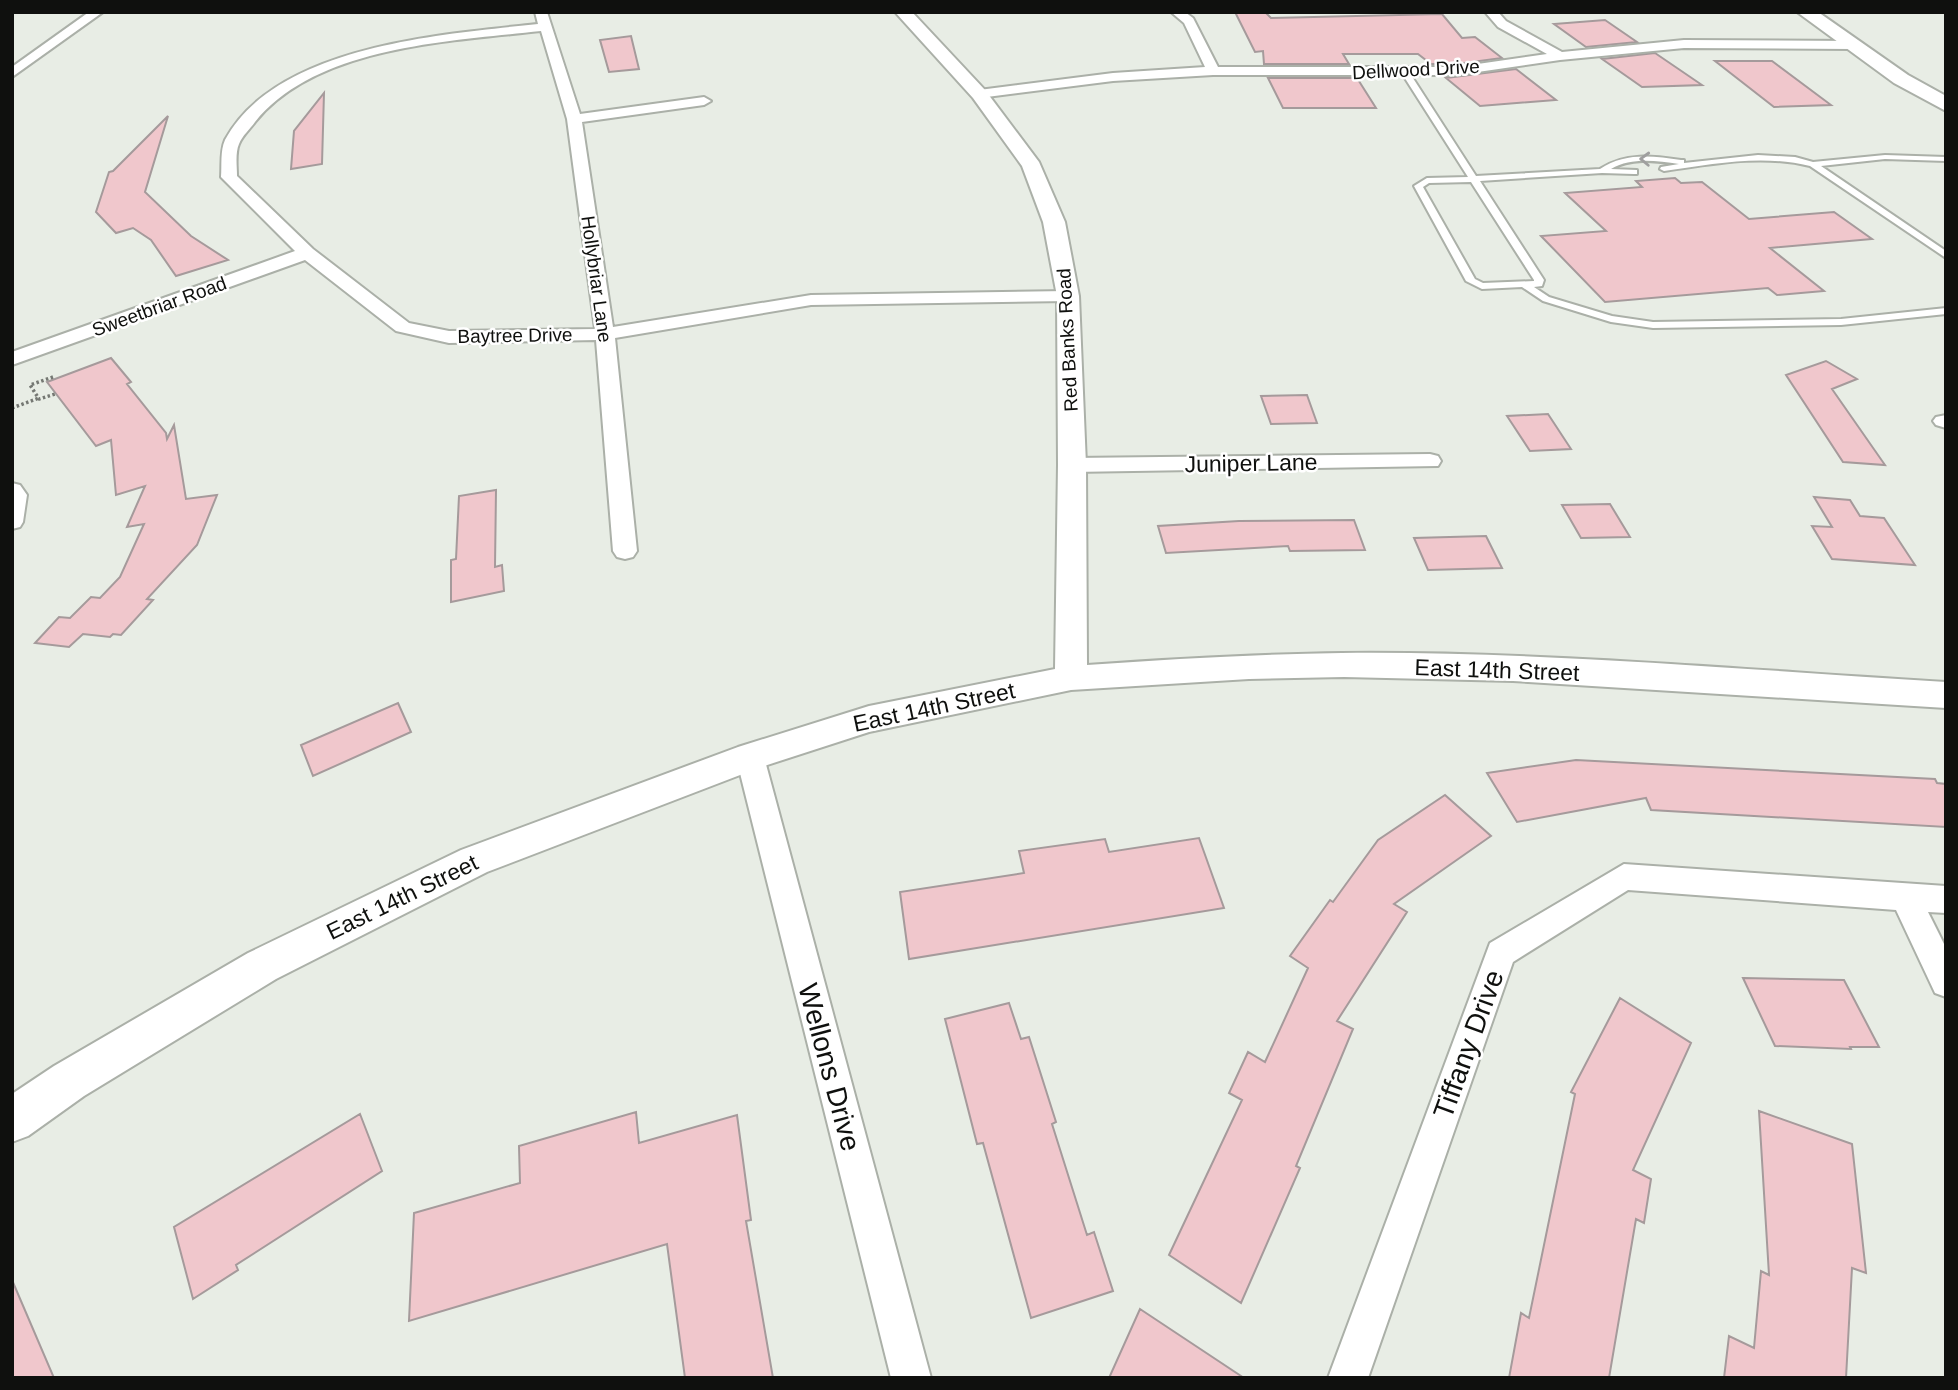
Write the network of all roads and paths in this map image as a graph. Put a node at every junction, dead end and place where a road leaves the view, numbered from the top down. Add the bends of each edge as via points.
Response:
1 (97, 12) edge
2 (902, 12) edge
3 (1177, 12) edge
4 (1491, 12) edge
5 (1806, 12) edge
6 (543, 20) edge
7 (1853, 45) junction
8 (1560, 56) junction
9 (1213, 71) junction
10 (1405, 72) junction
11 (12, 73) edge
12 (979, 94) junction
13 (704, 101) dead end
14 (1946, 105) edge
15 (574, 119) junction
16 (1946, 159) edge
17 (1690, 164) junction
18 (1813, 164) junction
19 (1664, 169) dead end
20 (1602, 171) junction
21 (1634, 172) dead end
22 (1474, 179) junction
23 (307, 253) junction
24 (1946, 255) edge
25 (1525, 285) junction
26 (1068, 296) junction
27 (1946, 311) edge
28 (605, 334) junction
29 (12, 359) edge
30 (53, 377) dead end
31 (55, 394) dead end
32 (39, 398) junction
33 (12, 408) edge
34 (1430, 461) dead end
35 (1072, 465) junction
36 (12, 490) edge
37 (12, 522) edge
38 (625, 551) dead end
39 (1071, 678) junction
40 (1946, 695) edge
41 (750, 757) junction
42 (1905, 897) junction
43 (1946, 900) edge
44 (1946, 982) edge
45 (12, 1120) edge
46 (911, 1378) edge
47 (1348, 1378) edge

1 - 11 street
2 - 12 street, Red Banks Road
3 - 9 street via 1189,21
4 - 8 street via 1502,24
5 - 7 highway
6 - 15 street, Hollybriar Lane
6 - 23 street, Baytree Drive via 370,52 320,68 261,108 231,142 229,177
7 - 8 street, Dellwood Drive via 1684,44
7 - 14 highway
8 - 10 street, Dellwood Drive via 1457,71
9 - 10 street, Dellwood Drive
9 - 12 street, Dellwood Drive via 1113,77
10 - 22 lane
12 - 26 street, Red Banks Road via 1032,166 1055,222
13 - 15 street
15 - 28 street, Hollybriar Lane
16 - 18 lane
17 - 18 lane via 1776,158
17 - 19 lane
17 -> 20 lane via 1632,158
18 - 24 lane
20 - 21 lane
20 - 22 lane
22 - 25 lane via 1539,280 1539,284
22 - 25 lane via 1427,181 1418,186 1471,281 1482,286
23 - 28 street, Baytree Drive via 403,327 449,337
23 - 29 street, Sweetbriar Road
25 - 27 lane via 1546,299 1611,319 1653,325 1841,323
26 - 28 street, Baytree Drive via 811,300
26 - 35 street, Red Banks Road
28 - 38 street, Hollybriar Lane
30 - 32 path via 30,385
31 - 32 path
32 - 33 path
34 - 35 street, Juniper Lane
35 - 39 street, Red Banks Road
36 - 37 street via 16,495
39 - 40 street, East 14th Street via 1344,664 1513,668
39 - 41 street, East 14th Street via 869,719
41 - 45 street, East 14th Street via 474,861 262,967
41 - 46 street, Wellons Drive
42 - 43 street, Tiffany Drive
42 - 44 street
42 - 47 street, Tiffany Drive via 1624,877 1501,953

